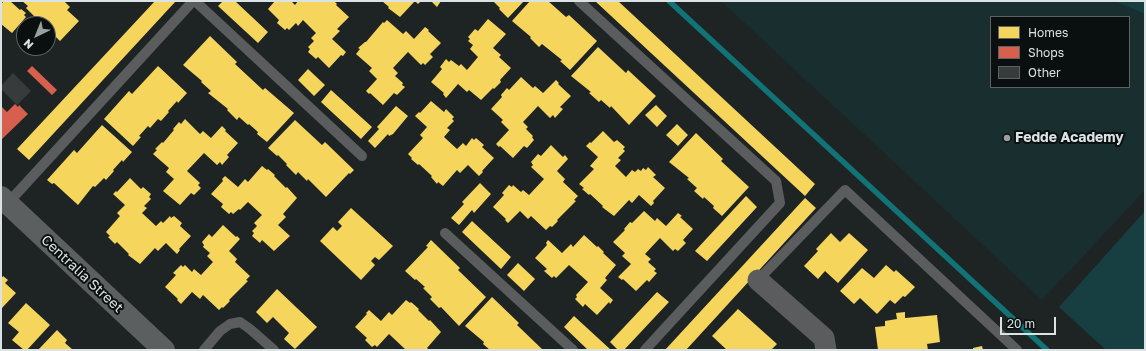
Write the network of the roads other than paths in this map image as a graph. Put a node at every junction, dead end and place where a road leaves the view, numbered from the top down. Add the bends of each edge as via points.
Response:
1 (194, 1) edge
2 (579, 1) edge
3 (362, 156) dead end
4 (4, 200) edge
5 (445, 233) dead end
6 (758, 280) joint
7 (164, 350) edge
8 (204, 350) edge
9 (274, 350) edge
10 (573, 350) edge
11 (644, 350) edge
12 (826, 350) edge
13 (1017, 350) edge

1 - 3 lane
1 - 4 lane
2 - 11 lane via 776,181 780,203
4 - 7 main road, Centralia Street
5 - 10 lane
6 - 12 street via 824,338
6 - 13 lane via 844,190
8 - 9 lane via 225,327 240,322

